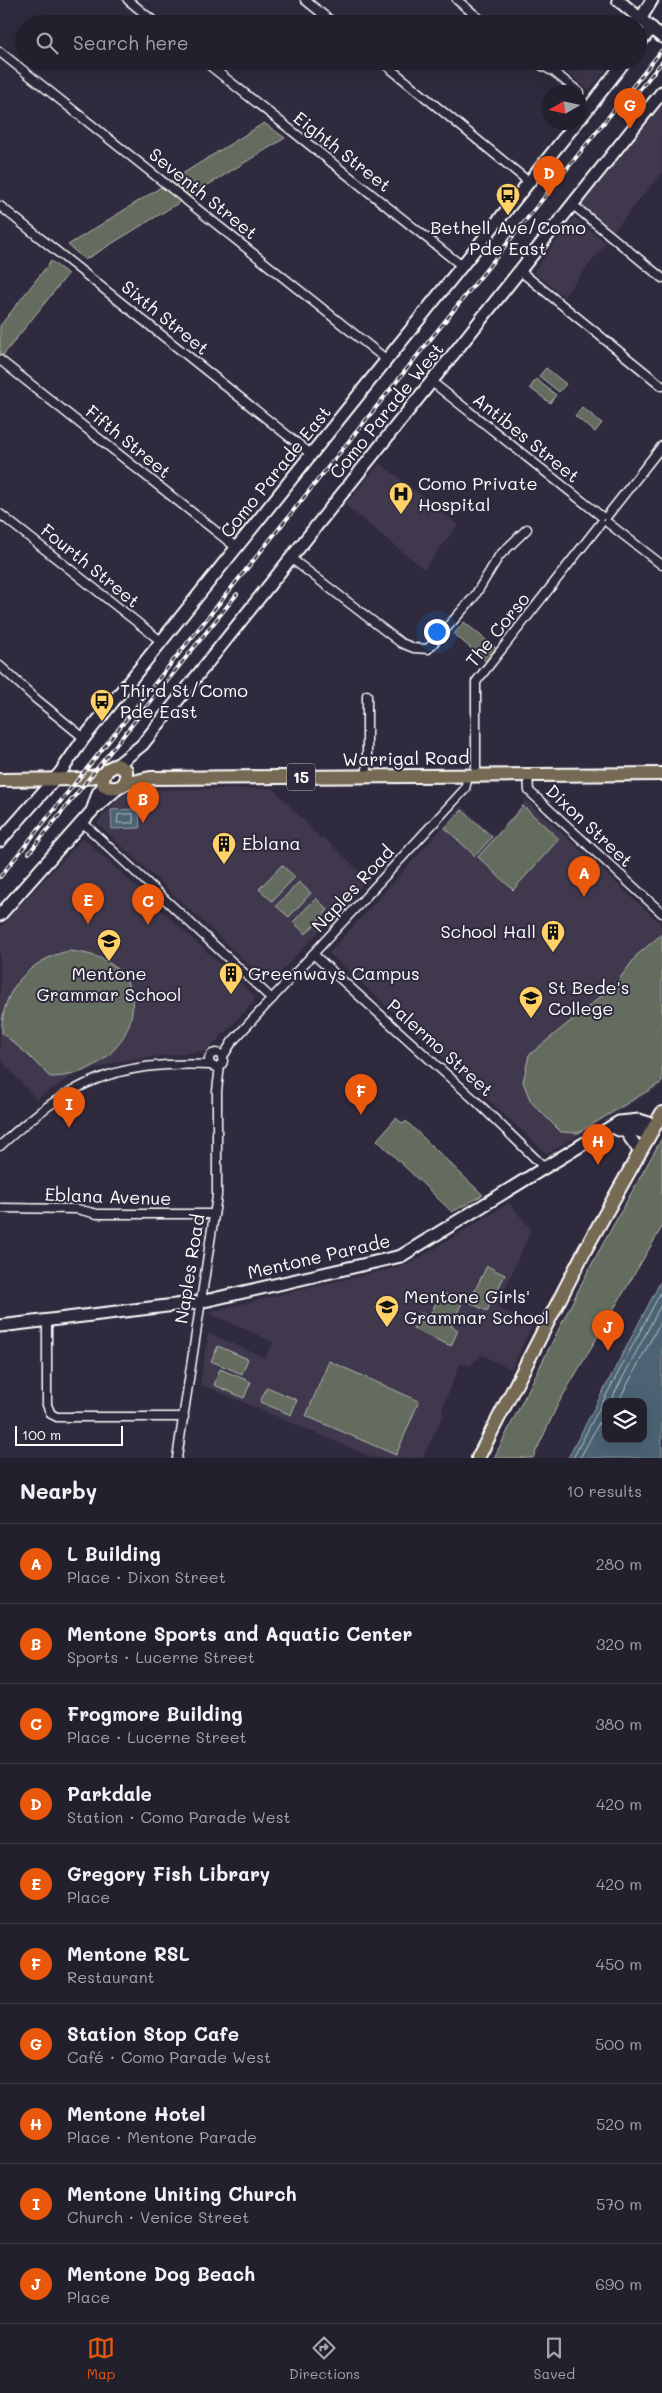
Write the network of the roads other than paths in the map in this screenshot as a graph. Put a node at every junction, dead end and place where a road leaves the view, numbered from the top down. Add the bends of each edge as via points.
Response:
1 (128, 0) edge
2 (305, 0) edge
3 (457, 0) edge
4 (618, 0) edge
5 (647, 0) edge
6 (652, 0) edge
7 (146, 15) edge
8 (323, 15) edge
9 (475, 15) edge
10 (638, 15) junction
11 (647, 23) edge
12 (652, 28) junction
13 (647, 34) edge
14 (662, 36) edge
15 (0, 52) edge
16 (15, 64) edge
17 (23, 70) edge
18 (215, 70) edge
19 (392, 70) edge
20 (550, 70) edge
21 (618, 70) edge
22 (569, 85) edge
23 (662, 92) edge
24 (587, 99) edge
25 (592, 103) junction
26 (587, 110) edge
27 (571, 130) edge
28 (529, 182) junction
29 (572, 205) junction
30 (0, 206) edge
31 (462, 266) junction
32 (520, 271) junction
33 (662, 278) edge
34 (0, 360) edge
35 (387, 360) junction
36 (432, 382) junction
37 (662, 386) edge
38 (662, 446) edge
39 (312, 455) junction
40 (0, 514) edge
41 (604, 519) junction
42 (527, 529) dead end
43 (237, 548) junction
44 (292, 558) junction
45 (662, 565) edge
46 (162, 642) junction
47 (0, 666) edge
48 (367, 695) dead end
49 (84, 738) junction
50 (662, 774) edge
51 (528, 775) junction
52 (122, 776) junction
53 (367, 776) junction
54 (472, 776) junction
55 (53, 779) junction
56 (0, 780) edge
57 (104, 781) junction
58 (92, 811) junction
59 (82, 822) junction
60 (0, 841) edge
61 (662, 914) edge
62 (0, 915) edge
63 (314, 954) junction
64 (272, 999) junction
65 (215, 1061) junction
66 (662, 1113) edge
67 (618, 1128) junction
68 (652, 1130) junction
69 (0, 1146) edge
70 (640, 1152) junction
71 (544, 1167) junction
72 (0, 1208) edge
73 (214, 1214) junction
74 (200, 1302) junction
75 (48, 1320) junction
76 (0, 1326) edge
77 (184, 1417) junction
78 (178, 1458) edge
79 (478, 1458) edge

1 - 7 street
2 - 8 street
3 - 9 street
4 - 10 street
5 - 10 street
6 - 10 street
11 - 12 street
12 - 13 street
12 - 14 street
15 - 16 street, Seventh Street
17 - 35 street, Seventh Street
18 - 31 street, Eighth Street
19 - 28 street
20 - 22 street
21 - 25 street
23 - 29 street, Como Parade West
24 - 25 street
25 - 26 street
27 - 28 street, Como Parade East
28 - 31 street, Como Parade East
29 - 32 street, Como Parade West
29 - 33 street
30 - 39 street, Sixth Street
31 - 35 street, Como Parade East
32 - 36 street, Como Parade West
32 - 37 street
34 - 43 street, Fifth Street
35 - 39 street, Como Parade East
36 - 41 street, Antibes Street
36 - 44 street, Como Parade West
38 - 41 street, The Corso
39 - 43 street, Como Parade East
40 - 46 street, Fourth Street
41 - 45 street, Antibes Street
41 - 54 street, The Corso via 476,682
42 - 44 street via 499,556 474,597 428,649 401,643
43 - 46 street, Como Parade East
44 - 52 street, Como Parade West via 138,750
46 - 49 street, Como Parade East
47 - 49 street
48 - 53 street
49 - 55 street, Como Parade East
50 - 51 main road, Warrigal Road / 15
51 - 54 main road, Warrigal Road / 15
51 - 61 street, Dixon Street via 529,791
52 - 53 main road, Warrigal Road / 15 via 136,772 150,778
52 - 57 main road, 15 via 110,788
52 - 57 main road via 108,770
52 - 58 street, Como Parade West
53 - 54 main road, Warrigal Road / 15
54 - 63 street, Naples Road via 465,789
55 - 56 main road, 15
55 - 57 main road, 15
55 - 60 street, Como Parade East
57 - 58 street, Como Parade West
58 - 59 street, Como Parade West
59 - 62 street, Como Parade West
59 - 64 street
63 - 64 street, Naples Road
63 - 71 street, Palermo Street
64 - 65 street, Naples Road
65 - 69 street via 135,1067 75,1088 35,1114
65 - 73 street, Naples Road via 217,1196
66 - 68 main road
67 - 68 street, Mentone Parade via 619,1122 642,1120
67 - 70 street
67 - 71 street, Mentone Parade
68 - 70 main road
70 - 79 main road
71 - 74 street, Mentone Parade via 401,1256
72 - 73 street, Eblana Avenue via 77,1209 97,1214
73 - 74 street, Naples Road
74 - 75 street, Mentone Parade
74 - 77 street, Naples Road
75 - 76 street, Mentone Parade
75 - 77 street via 47,1405 51,1414 57,1417
77 - 78 street, Naples Road

